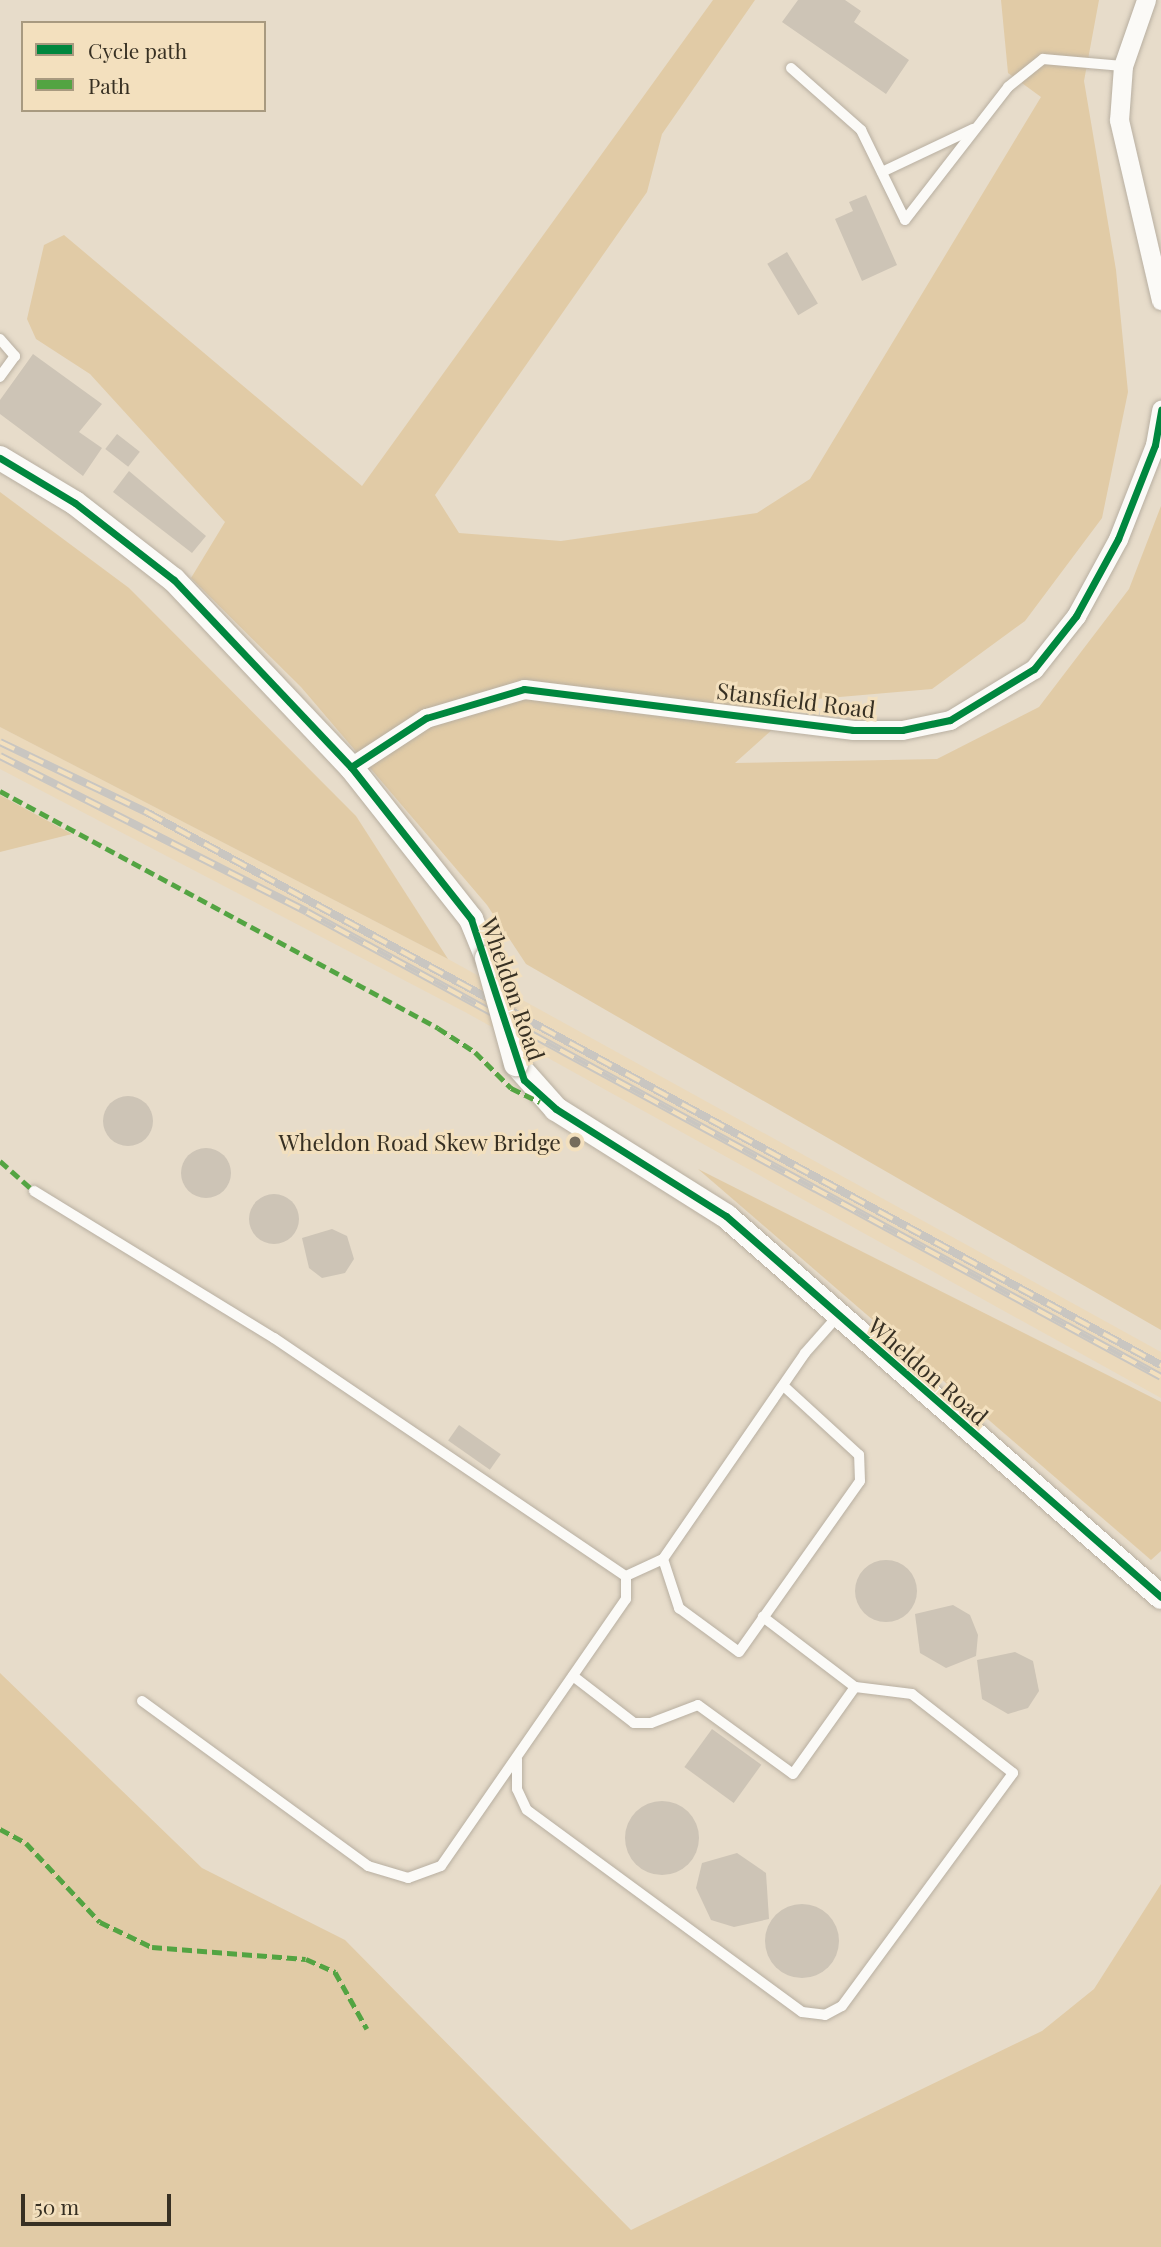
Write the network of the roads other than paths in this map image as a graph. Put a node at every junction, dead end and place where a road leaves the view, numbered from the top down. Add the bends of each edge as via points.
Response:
1 (1146, 0) edge
2 (1123, 66) junction
3 (791, 68) dead end
4 (977, 127) junction
5 (882, 172) junction
6 (1161, 300) edge
7 (0, 340) edge
8 (0, 377) edge
9 (1161, 410) edge
10 (0, 458) edge
11 (351, 767) junction
12 (34, 1191) dead end
13 (837, 1317) junction
14 (786, 1388) junction
15 (663, 1559) junction
16 (626, 1576) junction
17 (1160, 1594) edge
18 (763, 1617) junction
19 (573, 1676) junction
20 (855, 1687) junction
21 (142, 1701) dead end
22 (517, 1759) junction

1 - 2 street
2 - 4 lane via 1043,60 1008,87
2 - 6 street via 1119,120
3 - 5 lane via 861,130
4 - 5 lane
4 - 5 lane via 905,220
7 - 8 lane via 15,356
9 - 11 street, Stansfield Road via 1155,445 1118,539 1076,615 1034,669 950,720 902,730 853,730 524,689 426,718
10 - 11 street, Wheldon Road via 75,503 174,580
11 - 13 street, Wheldon Road, bridge via 471,919 516,1064 556,1110 712,1204
12 - 16 lane via 274,1338
13 - 14 lane via 805,1353
13 - 17 street, Wheldon Road
14 - 15 lane
14 - 18 lane via 859,1455 862,1466 849,1500
15 - 16 lane
15 - 18 lane via 679,1608 739,1652
16 - 19 lane via 626,1599
18 - 20 lane
19 - 20 lane via 634,1723 651,1723 698,1705 793,1774
19 - 22 lane
20 - 22 lane via 912,1694 1013,1773 842,2006 825,2015 802,2012 527,1810 517,1789
21 - 22 lane via 368,1866 408,1878 441,1866

